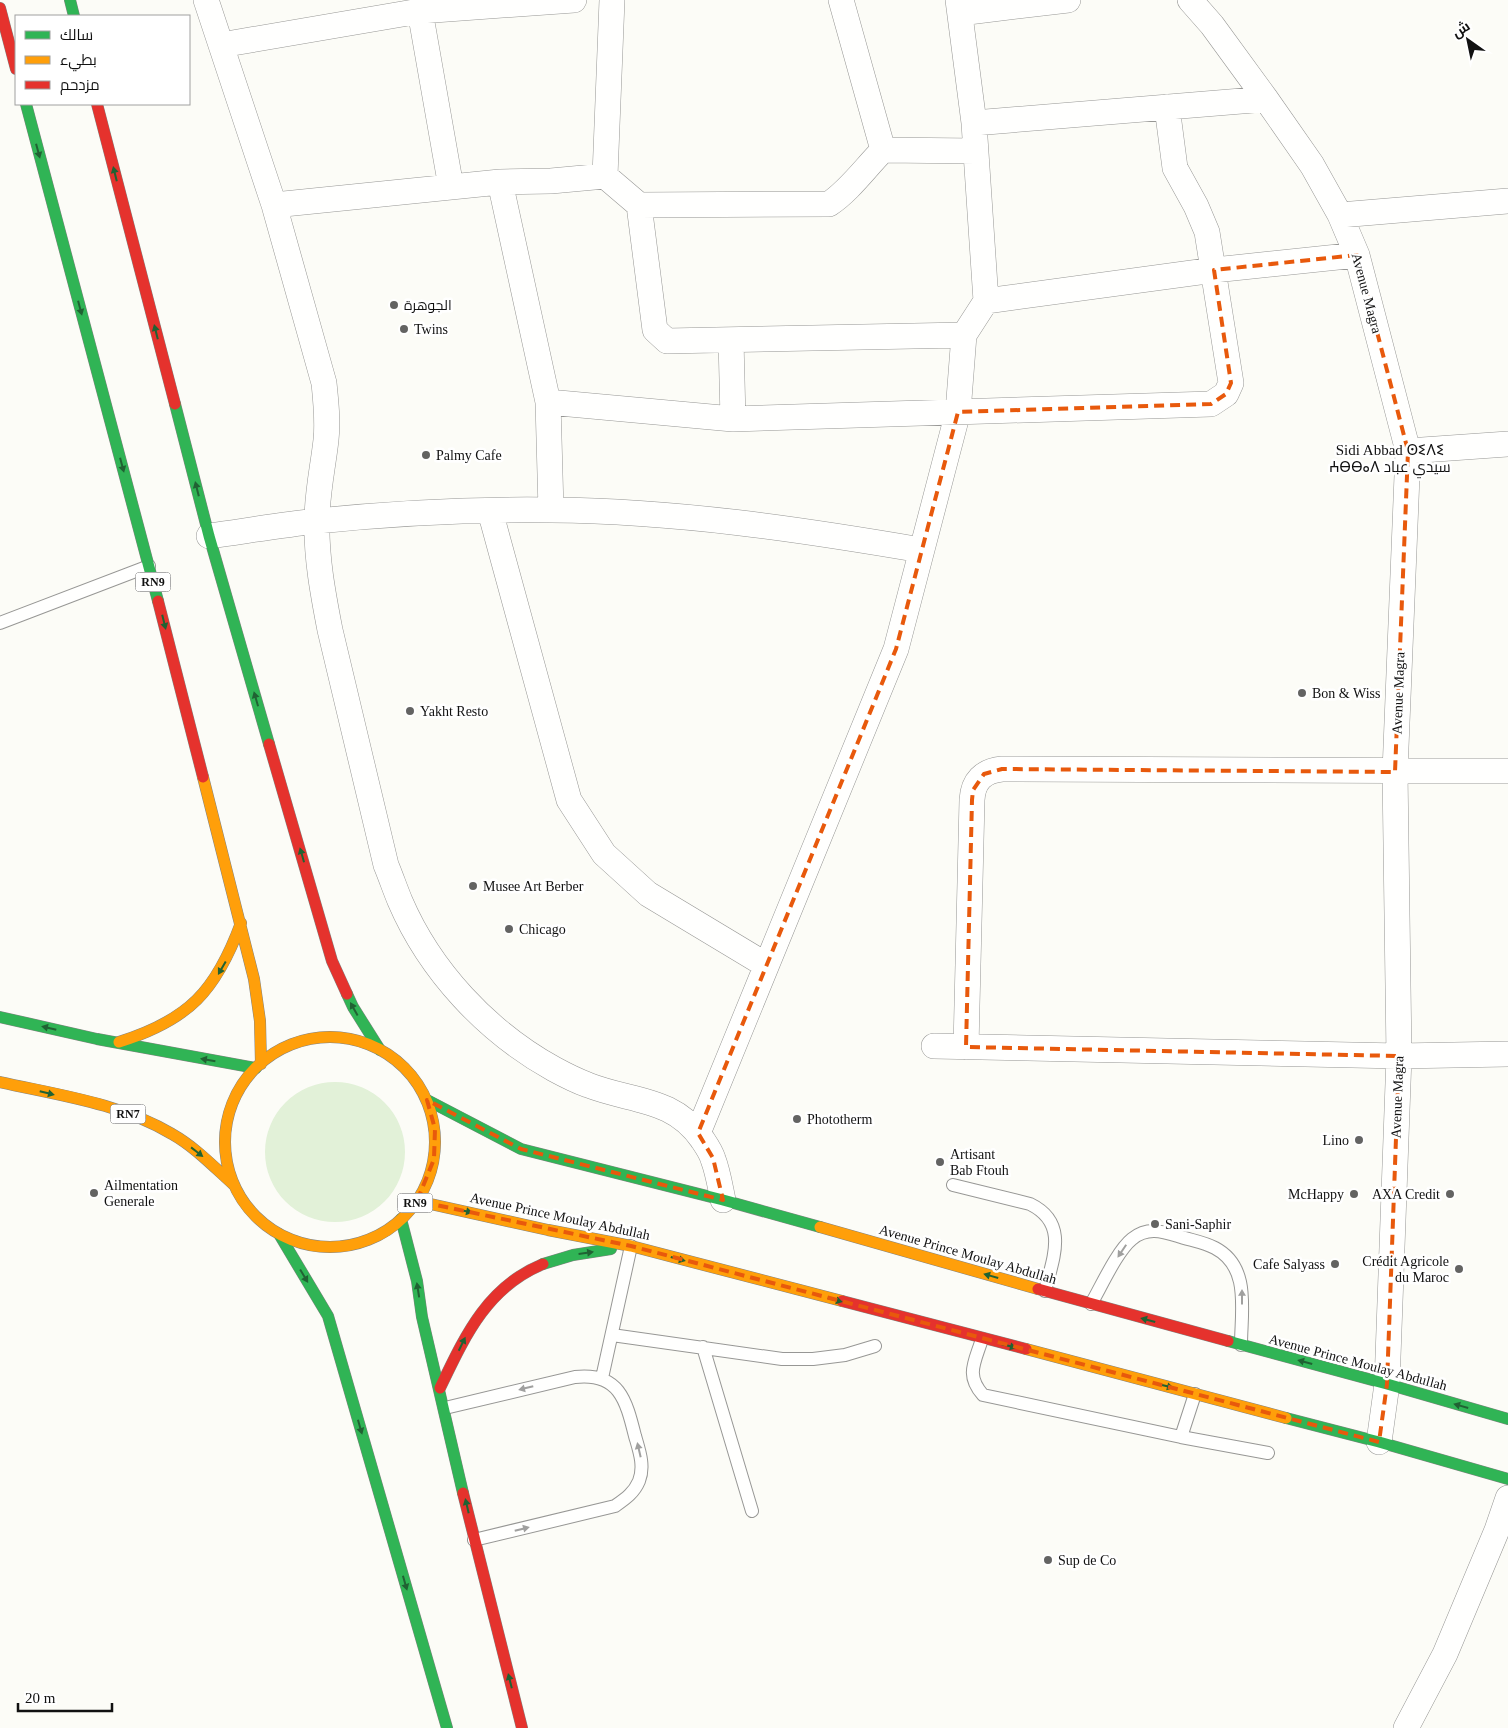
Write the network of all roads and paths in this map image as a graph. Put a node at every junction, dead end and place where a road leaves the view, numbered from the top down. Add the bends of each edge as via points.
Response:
1 (70, 0) edge
2 (206, 0) edge
3 (574, 0) edge
4 (612, 0) edge
5 (842, 0) edge
6 (1068, 0) edge
7 (1190, 0) edge
8 (959, 7) edge
9 (0, 8) edge
10 (420, 11) junction
11 (74, 15) edge
12 (221, 45) junction
13 (15, 65) edge
14 (1266, 98) junction
15 (26, 105) edge
16 (97, 105) edge
17 (1167, 107) junction
18 (974, 124) junction
19 (884, 150) junction
20 (975, 151) junction
21 (605, 176) junction
22 (500, 182) junction
23 (451, 187) junction
24 (1508, 201) edge
25 (274, 205) junction
26 (638, 205) junction
27 (1340, 215) junction
28 (1357, 255) junction
29 (1214, 270) junction
30 (986, 302) junction
31 (964, 335) junction
32 (732, 340) junction
33 (548, 402) junction
34 (958, 412) junction
35 (733, 419) junction
36 (1508, 444) edge
37 (1408, 451) junction
38 (551, 510) junction
39 (490, 511) junction
40 (317, 521) junction
41 (209, 536) junction
42 (922, 550) junction
43 (149, 566) junction
44 (0, 622) edge
45 (1508, 771) edge
46 (1395, 772) junction
47 (241, 923) junction
48 (766, 965) junction
49 (0, 1017) edge
50 (119, 1042) junction
51 (934, 1046) dead end
52 (966, 1047) junction
53 (380, 1050) junction
54 (1508, 1054) edge
55 (1398, 1056) junction
56 (258, 1066) junction
57 (0, 1082) edge
58 (427, 1100) junction
59 (698, 1133) junction
60 (953, 1185) dead end
61 (236, 1186) junction
62 (723, 1200) junction
63 (417, 1201) junction
64 (401, 1219) junction
65 (279, 1234) junction
66 (631, 1246) junction
67 (1045, 1291) junction
68 (1091, 1304) junction
69 (612, 1335) junction
70 (982, 1339) junction
71 (1241, 1345) junction
72 (875, 1346) dead end
73 (703, 1347) junction
74 (602, 1378) junction
75 (1387, 1384) junction
76 (440, 1388) junction
77 (1195, 1394) junction
78 (445, 1408) junction
79 (1508, 1419) edge
80 (1181, 1437) junction
81 (1379, 1442) junction
82 (1268, 1453) dead end
83 (1508, 1479) edge
84 (1508, 1498) edge
85 (752, 1511) dead end
86 (1503, 1532) edge
87 (474, 1540) junction
88 (447, 1728) edge
89 (522, 1728) edge
90 (1406, 1728) edge

1 - 11 main road
2 - 12 street
3 - 10 street
4 - 21 street
5 - 19 street
6 - 8 street
7 - 14 street, Avenue Magra
8 - 18 street
9 - 13 main road
10 - 12 street
10 - 23 street
12 - 25 street
14 - 17 street
14 - 27 street, Avenue Magra via 1312,165
15 -> 43 main road, RN9
41 -> 16 main road, RN9
17 - 18 street
17 - 29 street via 1175,168 1207,232
18 - 20 street
19 - 20 street
19 - 26 street via 841,196 829,204
20 - 30 street
21 - 22 street
21 - 26 street
22 - 23 street
22 - 33 street
23 - 25 street
24 - 27 street
25 - 40 street via 324,383 326,440
26 - 32 street via 655,330 667,341
27 - 28 street, Avenue Magra
28 - 29 street
28 - 37 street, Avenue Magra
29 - 30 street
29 - 34 street via 1230,384 1226,394 1212,404
30 - 31 street
31 - 32 street
31 - 34 street
32 - 35 street
33 - 35 street
33 - 38 street
34 - 35 street
34 - 42 street
36 - 37 street
37 - 46 street, Avenue Magra
38 - 39 street
38 - 42 street via 709,519
39 - 40 street
39 - 48 street via 569,800 604,854 648,894
40 - 41 street
40 - 59 street via 323,595 386,865 417,936 463,998 521,1049 554,1070 589,1086 653,1102 671,1110
53 -> 41 main road, RN9 via 353,1007 332,961
42 - 48 street via 896,649
43 - 44 lane
43 -> 47 main road, RN9
45 - 46 street
46 - 52 street via 1002,769 984,774 977,780 972,800
46 - 55 street, Avenue Magra
47 -> 50 main road via 222,970 206,992 167,1024 143,1036
47 - 56 main road, RN9 via 260,1021
48 - 59 street
50 -> 49 main road
56 -> 50 main road
51 - 52 street
52 - 55 street
53 - 56 main road, RN9 via 350,1039 319,1038 288,1046
53 - 58 main road, RN9 via 408,1071
54 - 55 street
55 - 75 street, Avenue Magra
56 - 61 main road, RN9 via 237,1094 227,1124 227,1156
57 -> 61 main road, RN7 via 113,1108 143,1119 195,1150
58 - 62 main road, Avenue Prince Moulay Abdullah via 521,1148
58 - 63 main road, RN9 via 435,1129 434,1159
59 - 62 street via 713,1158
60 - 67 lane via 1030,1204 1046,1214 1056,1241
61 - 65 main road, RN9 via 254,1214
67 -> 62 main road, Avenue Prince Moulay Abdullah
63 - 64 main road, RN9
63 -> 66 main road, Avenue Prince Moulay Abdullah
64 - 65 main road, RN9 via 380,1234 342,1246 316,1246
76 -> 64 main road, RN9
65 -> 88 main road, RN9 via 328,1316
66 - 69 lane
66 -> 70 main road, Avenue Prince Moulay Abdullah
76 -> 66 main road via 478,1315 505,1286 548,1261
67 - 68 main road, Avenue Prince Moulay Abdullah
71 -> 68 main road, Avenue Prince Moulay Abdullah
71 -> 68 lane via 1241,1280 1231,1260 1213,1246 1162,1231 1150,1230 1129,1241
69 - 73 lane
69 - 74 lane
70 -> 77 main road, Avenue Prince Moulay Abdullah
70 - 80 lane via 972,1375 975,1387 983,1395
75 -> 71 main road, Avenue Prince Moulay Abdullah
72 - 73 lane via 813,1359 782,1359
73 - 85 lane
74 -> 78 lane via 575,1376
87 -> 74 lane via 615,1506 633,1491 642,1469 629,1409 623,1396
79 -> 75 main road, Avenue Prince Moulay Abdullah
75 - 81 street, Avenue Magra
76 - 78 main road, RN9
77 - 80 lane
77 - 81 main road, Avenue Prince Moulay Abdullah
87 -> 78 main road, RN9
80 - 82 lane
81 - 83 main road, Avenue Prince Moulay Abdullah
84 - 86 street
86 - 90 street
89 -> 87 main road, RN9

